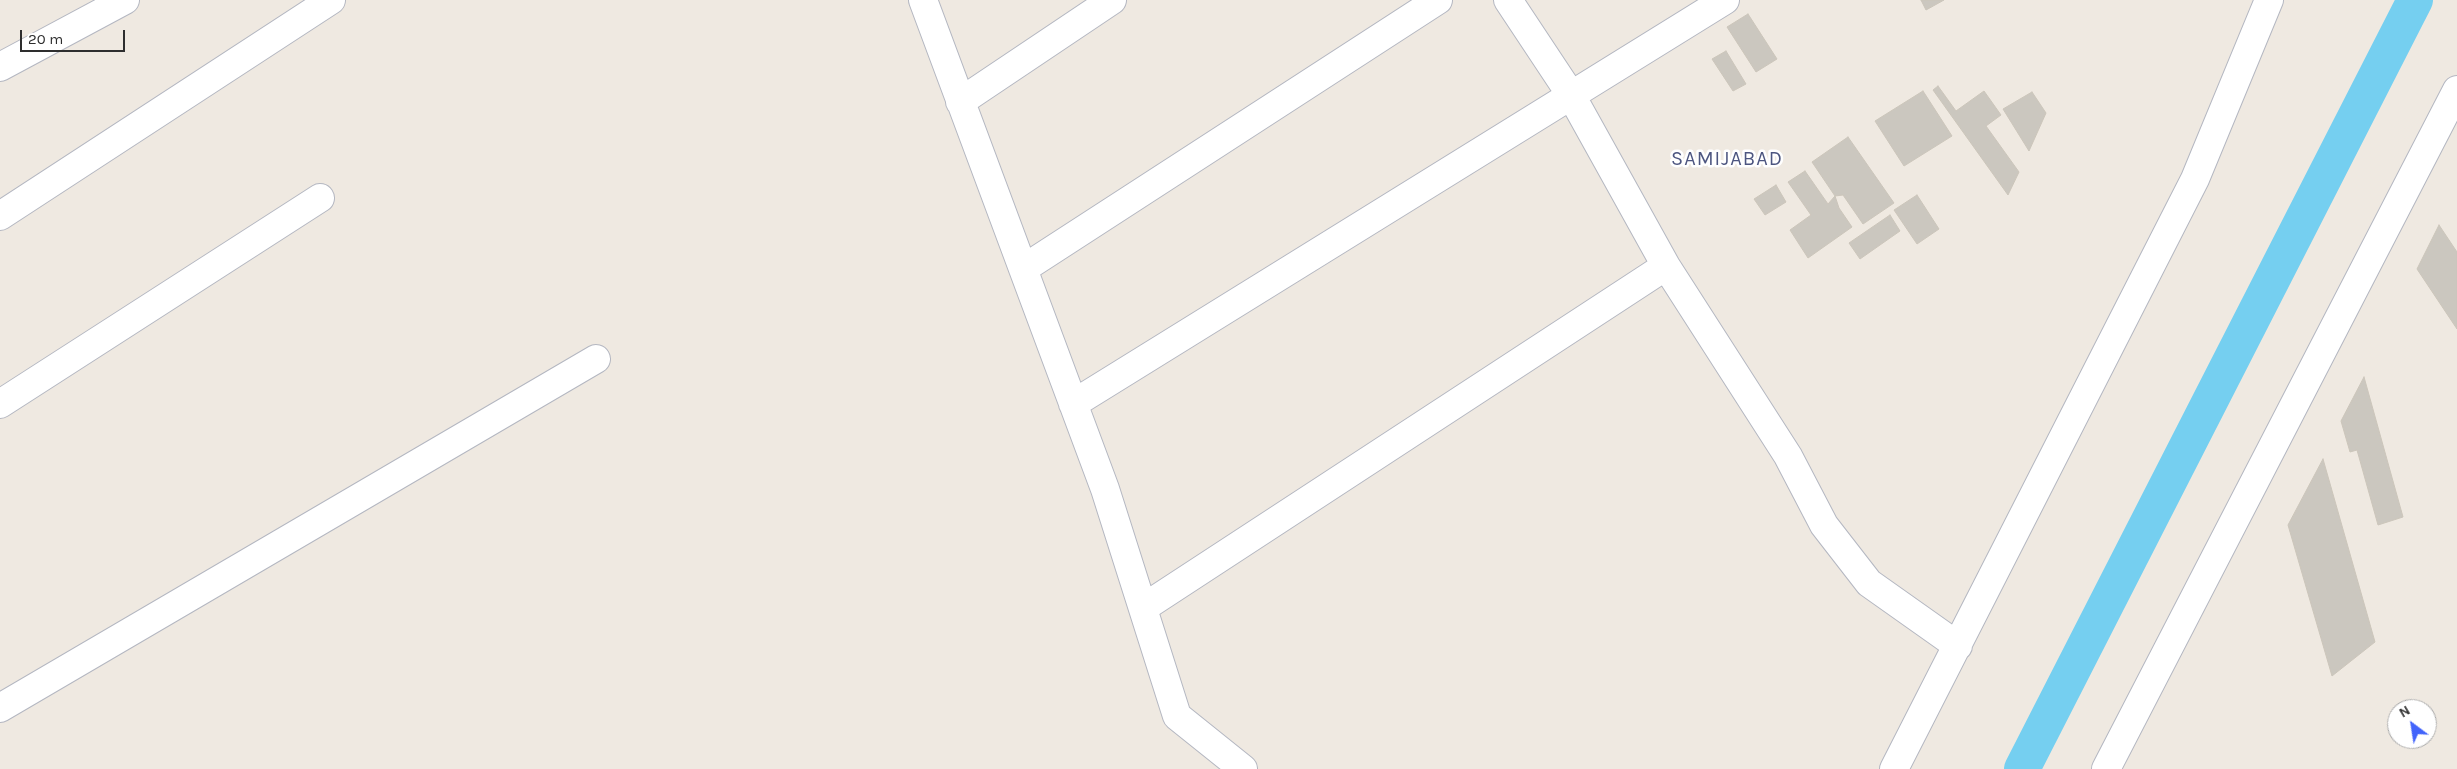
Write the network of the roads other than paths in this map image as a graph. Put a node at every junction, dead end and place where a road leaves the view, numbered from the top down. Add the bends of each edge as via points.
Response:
1 (125, 0) edge
2 (331, 0) edge
3 (923, 0) edge
4 (1112, 0) edge
5 (1438, 0) edge
6 (1508, 0) edge
7 (1725, 0) edge
8 (2269, 0) edge
9 (0, 66) edge
10 (2457, 90) edge
11 (1571, 95) junction
12 (960, 102) junction
13 (320, 198) dead end
14 (0, 216) edge
15 (1666, 266) junction
16 (1023, 269) junction
17 (596, 359) dead end
18 (0, 404) edge
19 (1073, 404) junction
20 (1143, 608) junction
21 (1958, 646) junction
22 (0, 708) edge
23 (1243, 769) edge
24 (1894, 769) edge
25 (2106, 769) edge

1 - 9 street
2 - 14 street
3 - 12 street
4 - 12 street
5 - 16 street
6 - 11 street
7 - 11 street
8 - 21 street via 2194,179
10 - 25 street
11 - 15 street
11 - 19 street
12 - 16 street
13 - 18 street
15 - 20 street
15 - 21 street via 1788,456 1824,525 1869,583
16 - 19 street
17 - 22 street
19 - 20 street
20 - 23 street via 1178,716
21 - 24 street

